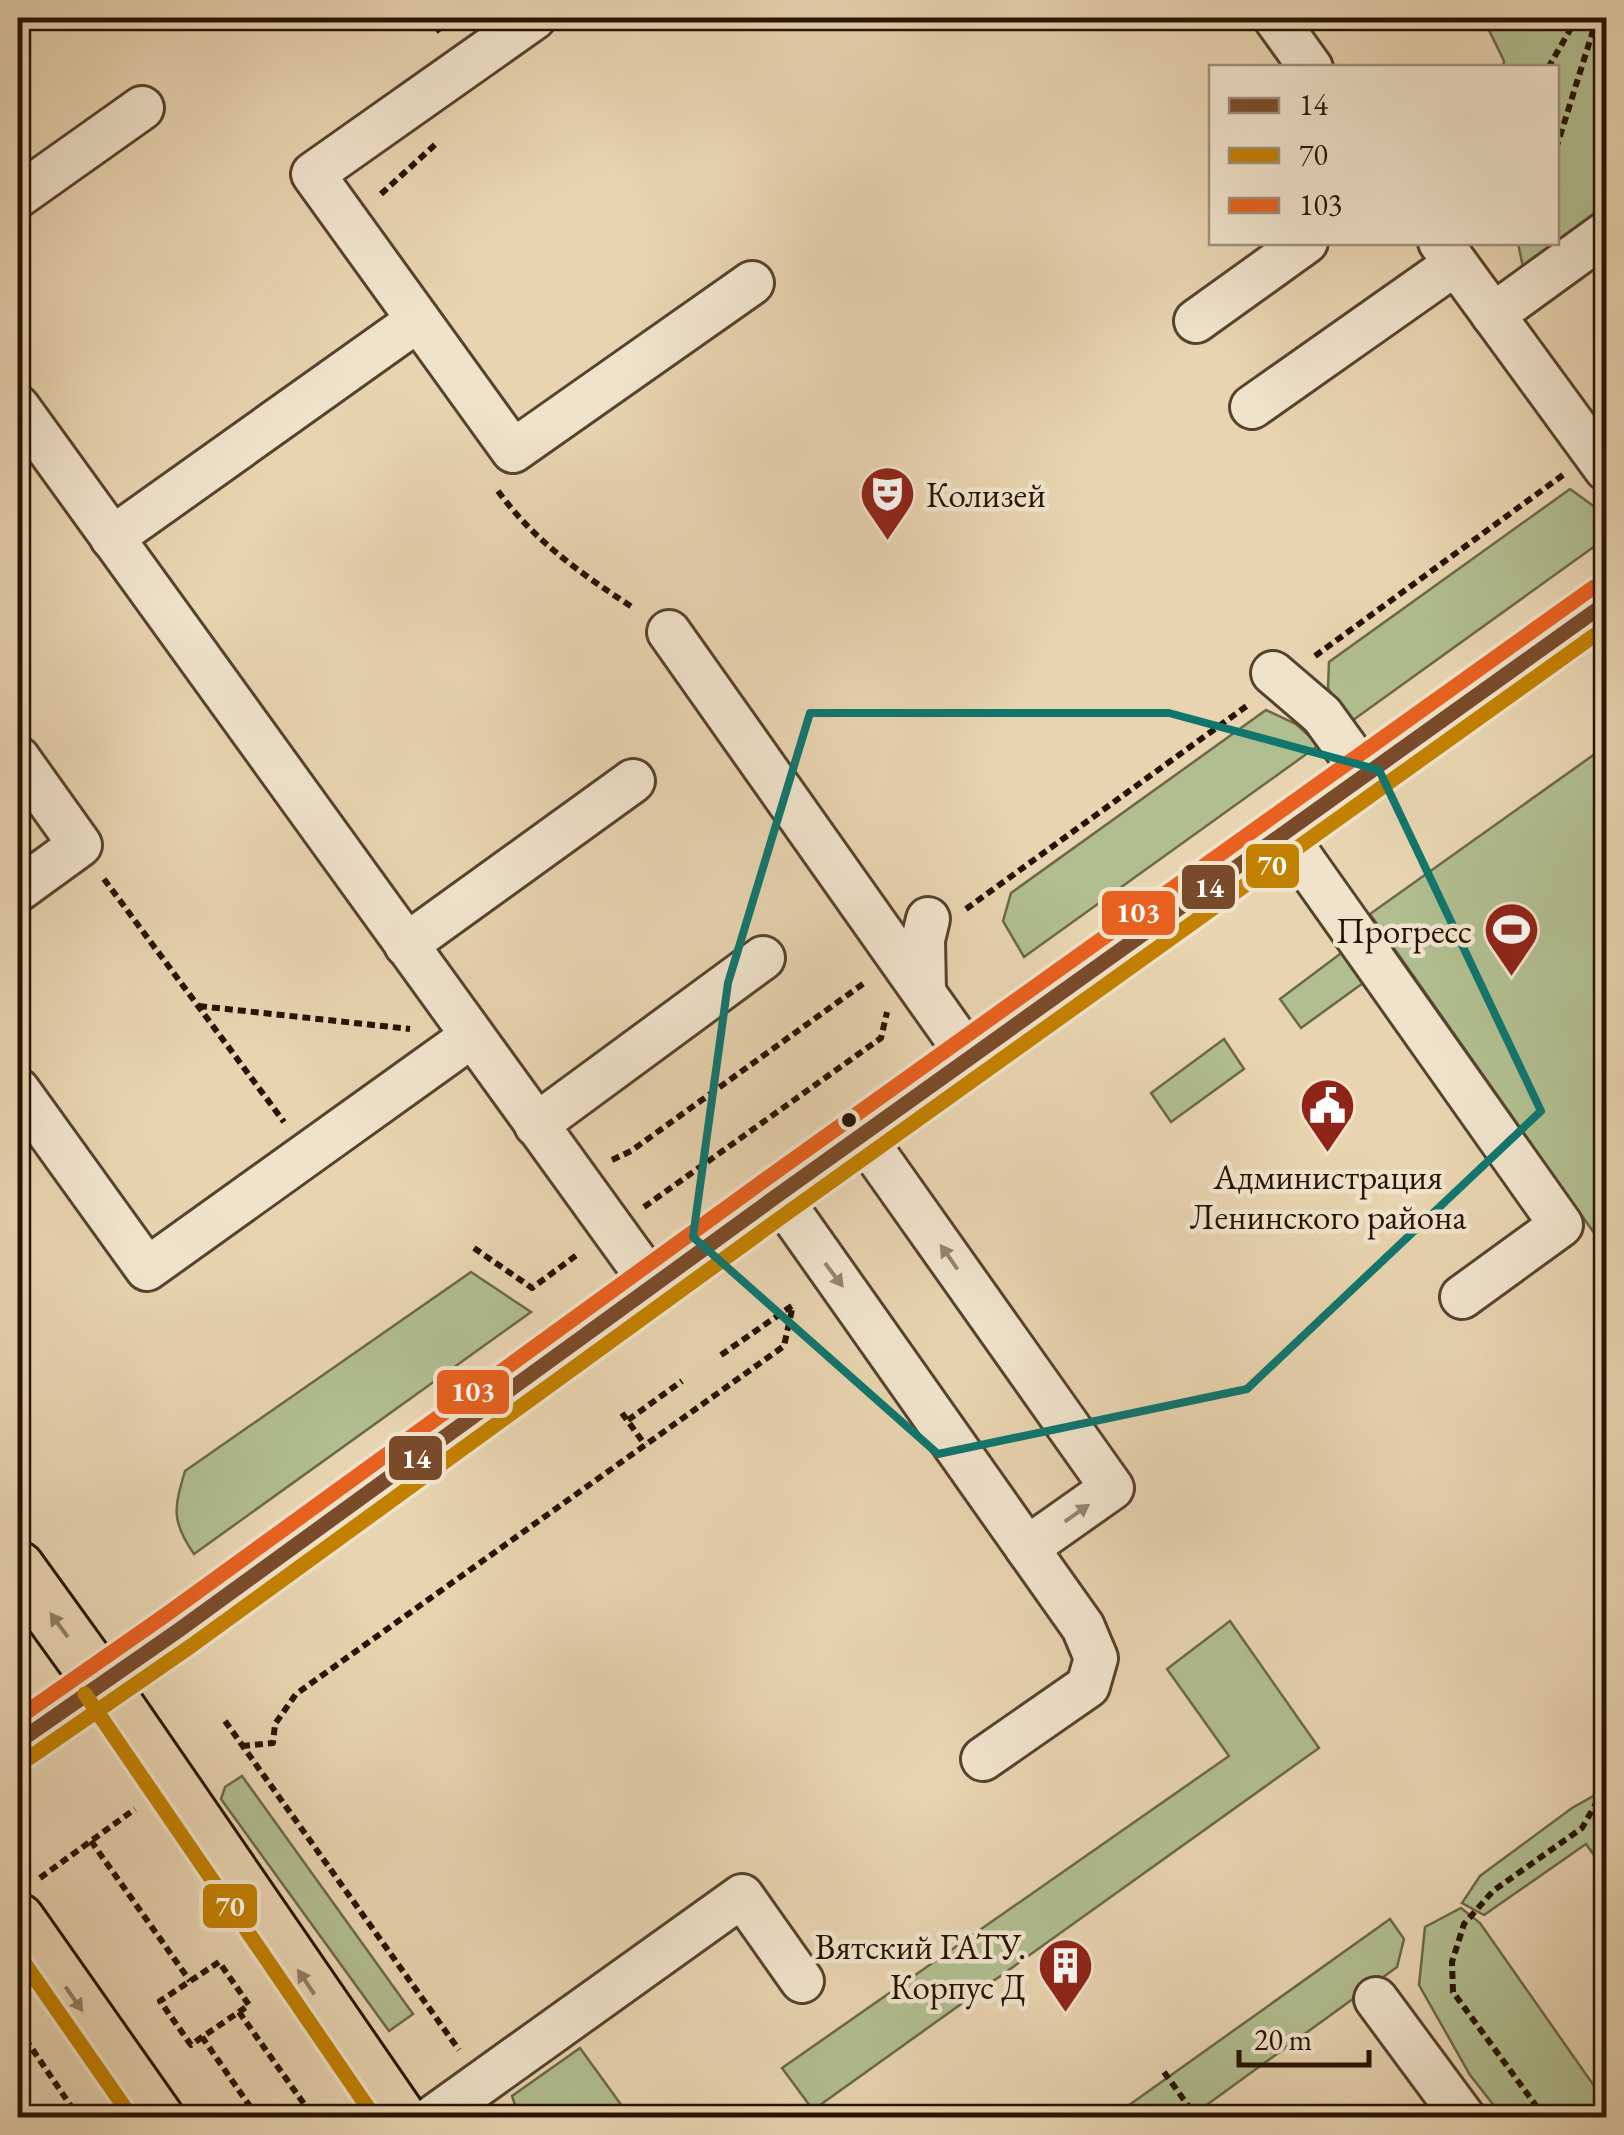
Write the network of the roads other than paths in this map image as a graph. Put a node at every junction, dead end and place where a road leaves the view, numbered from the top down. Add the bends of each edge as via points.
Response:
1 (534, 18) edge
2 (1274, 18) edge
3 (1309, 65) edge
4 (142, 108) dead end
5 (18, 196) edge
6 (1606, 232) edge
7 (1302, 245) edge
8 (1448, 253) edge
9 (752, 283) dead end
10 (1493, 315) junction
11 (418, 320) junction
12 (1196, 320) dead end
13 (18, 407) edge
14 (1252, 407) dead end
15 (1600, 461) edge
16 (112, 538) junction
17 (1606, 603) edge
18 (670, 632) dead end
19 (1277, 677) road end
20 (18, 758) edge
21 (1364, 773) junction
22 (633, 781) dead end
23 (1283, 832) junction
24 (18, 890) edge
25 (406, 945) junction
26 (762, 958) dead end
27 (472, 1036) junction
28 (970, 1058) junction
29 (18, 1090) edge
30 (536, 1124) junction
31 (862, 1134) junction
32 (778, 1195) junction
33 (653, 1285) junction
34 (1462, 1297) dead end
35 (1027, 1548) junction
36 (18, 1568) edge
37 (101, 1683) junction
38 (18, 1742) edge
39 (983, 1759) dead end
40 (27, 1900) edge
41 (802, 1981) dead end
42 (1376, 1999) dead end
43 (157, 2118) edge
44 (400, 2118) edge
45 (432, 2118) edge
46 (1464, 2118) edge

1 - 11 lane via 314,174
2 - 3 lane
4 - 5 lane
6 - 10 lane
7 - 12 lane
8 - 10 lane
8 - 14 lane
9 - 11 lane via 513,451
10 - 15 lane
11 - 16 lane
13 - 16 lane
16 - 25 lane
17 - 21 main road
18 - 28 lane via 919,952
19 - 21 lane via 1322,715
20 - 24 lane via 80,845
21 - 23 main road
22 - 25 lane
23 - 28 main road
23 - 34 lane via 1561,1225
25 - 27 lane
26 - 30 lane
27 - 29 lane via 147,1270
27 - 30 lane
28 - 31 main road
30 - 33 lane
31 - 32 main road
35 -> 31 lane via 1112,1488
32 - 33 main road
32 -> 35 lane
33 - 37 main road
35 - 39 lane via 1083,1627 1096,1658 1088,1686
37 -> 36 main road
37 - 38 main road
44 -> 37 main road
40 -> 43 main road
41 - 45 lane via 742,1896
42 - 46 lane

